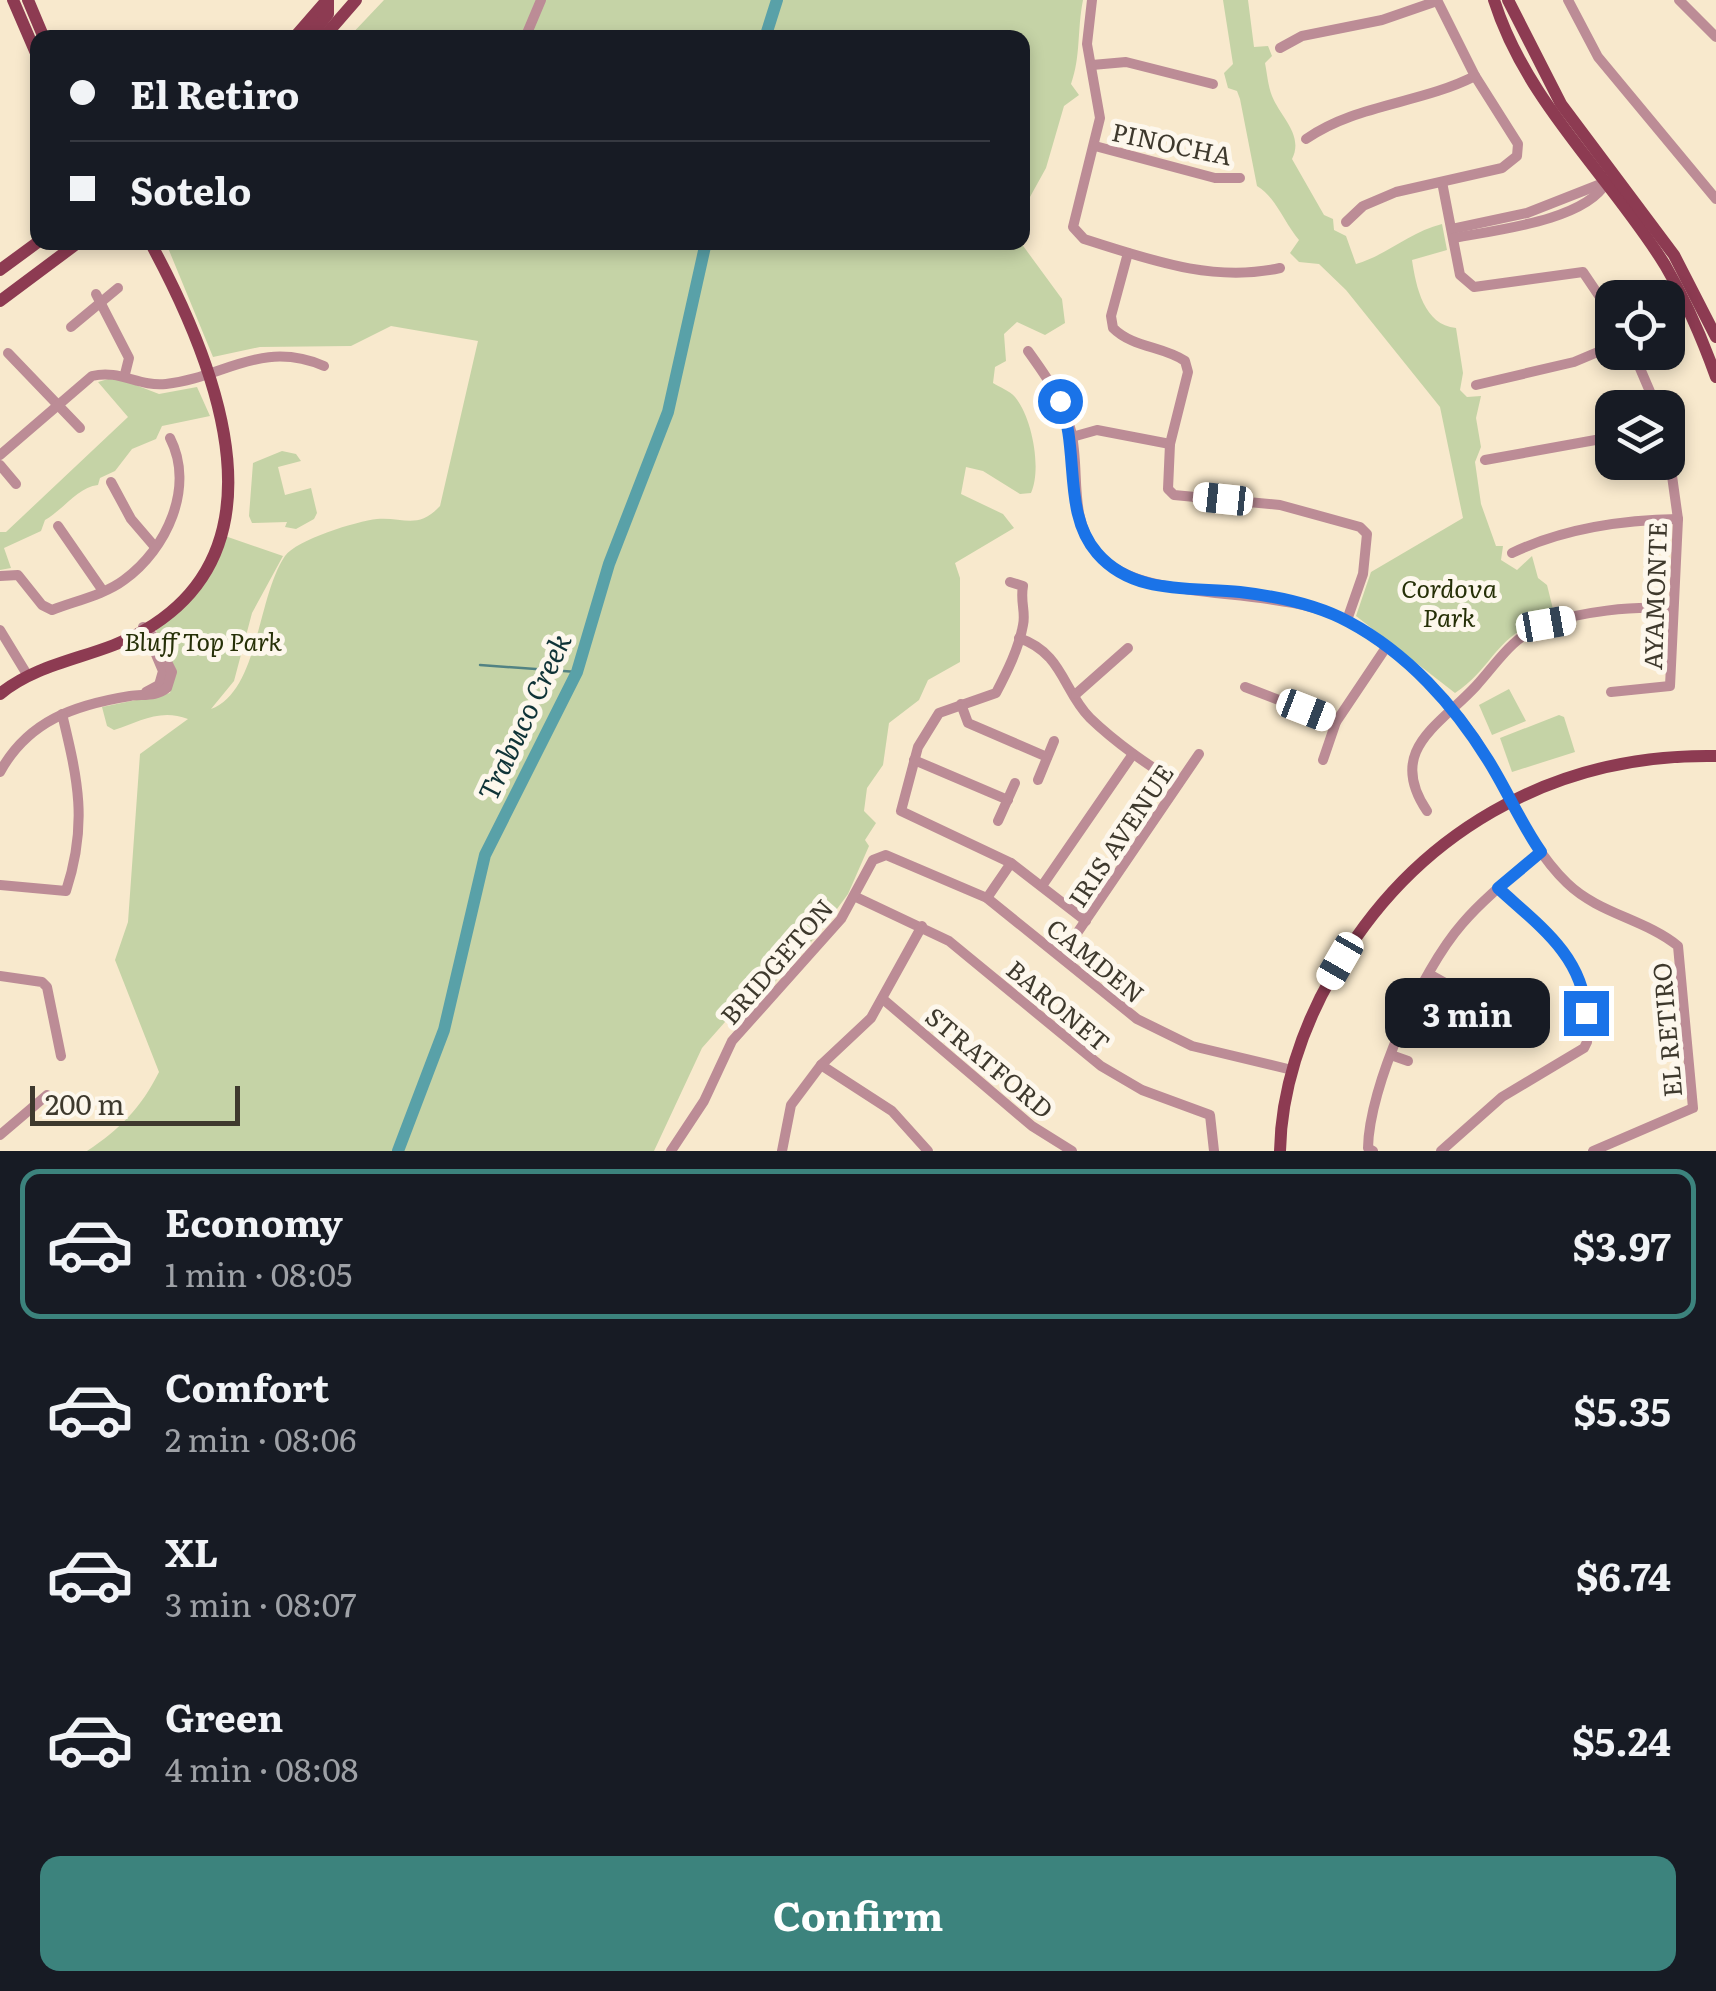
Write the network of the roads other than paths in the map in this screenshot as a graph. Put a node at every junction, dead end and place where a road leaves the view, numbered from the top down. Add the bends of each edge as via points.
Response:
1 (13, 0) edge
2 (28, 0) edge
3 (328, 0) edge
4 (356, 0) edge
5 (541, 0) edge
6 (1092, 0) edge
7 (1494, 0) edge
8 (1508, 0) edge
9 (1568, 0) edge
10 (1679, 0) edge
11 (1437, 1) edge
12 (41, 30) edge
13 (301, 30) edge
14 (315, 30) edge
15 (330, 30) edge
16 (528, 30) edge
17 (1716, 36) edge
18 (30, 39) edge
19 (1280, 48) dead end
20 (1092, 65) junction
21 (1476, 76) junction
22 (1213, 84) dead end
23 (1306, 140) dead end
24 (1094, 146) junction
25 (1240, 178) dead end
26 (1611, 180) junction
27 (1442, 182) junction
28 (1716, 198) edge
29 (1346, 222) dead end
30 (1453, 234) junction
31 (30, 248) edge
32 (68, 250) edge
33 (145, 250) edge
34 (156, 250) edge
35 (1128, 253) junction
36 (1280, 268) dead end
37 (0, 270) edge
38 (118, 288) dead end
39 (1595, 290) edge
40 (98, 297) junction
41 (0, 301) edge
42 (71, 328) dead end
43 (1716, 337) edge
44 (8, 352) dead end
45 (1028, 352) dead end
46 (1595, 353) edge
47 (324, 366) dead end
48 (202, 373) junction
49 (125, 374) junction
50 (1716, 377) edge
51 (1476, 384) dead end
52 (58, 403) junction
53 (80, 428) dead end
54 (1072, 437) junction
55 (170, 438) dead end
56 (1595, 440) edge
57 (1170, 444) junction
58 (0, 454) edge
59 (1485, 460) dead end
60 (0, 466) edge
61 (1673, 480) edge
62 (111, 482) dead end
63 (16, 484) dead end
64 (1678, 519) junction
65 (58, 526) dead end
66 (155, 547) junction
67 (1512, 553) dead end
68 (0, 576) edge
69 (1010, 582) dead end
70 (103, 591) junction
71 (1672, 609) junction
72 (1347, 620) junction
73 (144, 628) junction
74 (0, 630) edge
75 (1019, 638) junction
76 (1387, 646) junction
77 (1128, 648) dead end
78 (26, 674) junction
79 (1245, 687) dead end
80 (0, 690) edge
81 (1610, 692) dead end
82 (1076, 694) junction
83 (961, 704) junction
84 (1452, 707) junction
85 (62, 714) junction
86 (1336, 722) junction
87 (1054, 740) dead end
88 (1133, 754) junction
89 (1200, 754) dead end
90 (1716, 756) edge
91 (1047, 757) junction
92 (914, 760) junction
93 (1324, 760) dead end
94 (0, 772) edge
95 (1038, 780) dead end
96 (1015, 782) dead end
97 (1178, 784) junction
98 (1008, 800) junction
99 (1508, 800) junction
100 (1427, 811) dead end
101 (998, 821) dead end
102 (1541, 852) junction
103 (886, 855) joint
104 (1010, 863) junction
105 (0, 886) edge
106 (1042, 886) junction
107 (1498, 888) junction
108 (856, 897) junction
109 (987, 898) junction
110 (1086, 921) junction
111 (922, 926) junction
112 (1073, 939) dead end
113 (1431, 974) junction
114 (0, 976) edge
115 (884, 1000) junction
116 (1482, 1004) dead end
117 (1392, 1055) junction
118 (61, 1056) dead end
119 (1408, 1061) dead end
120 (821, 1065) junction
121 (1292, 1070) junction
122 (47, 1094) dead end
123 (0, 1135) edge
124 (670, 1151) edge
125 (782, 1151) edge
126 (928, 1151) edge
127 (1072, 1151) edge
128 (1214, 1151) edge
129 (1280, 1151) edge
130 (1373, 1151) edge
131 (1441, 1151) edge
132 (1593, 1151) edge

1 - 18 main road
2 - 12 main road
3 - 13 main road
3 - 14 main road via 328,14
4 - 15 main road
5 - 16 street
6 - 20 street
7 - 26 main road via 1552,113
8 - 26 main road via 1561,104
9 - 28 street via 1614,79
10 - 17 street
11 - 19 street via 1302,36
11 - 21 street
20 - 22 street via 1126,62
20 - 24 street via 1100,118
21 - 23 street via 1429,98 1337,120
21 - 27 street via 1518,144 1517,156 1502,168
24 - 25 street, PINOCHA via 1216,178
24 - 35 street via 1073,227 1084,239
26 - 30 street via 1560,214
26 - 43 main road via 1674,255
26 - 50 main road via 1688,305
27 - 29 street via 1378,198
27 - 30 street
30 - 39 street via 1466,284 1583,272
31 - 37 main road
32 - 41 main road
33 - 48 main road
34 - 48 main road
35 - 36 street via 1215,273
35 - 57 street via 1113,328 1177,355 1188,372
38 - 40 street
40 - 42 street
40 - 49 street via 129,358
44 - 52 street
45 - 54 street, EL RETIRO via 1060,401
46 - 51 street
47 - 48 street via 265,358
48 - 49 street via 165,384
48 - 73 main road via 224,454 220,518 193,577
49 - 52 street via 92,376
52 - 53 street
52 - 58 street
54 - 57 street via 1098,430
54 - 72 street, EL RETIRO via 1080,522 1114,568 1142,583 1269,597
55 - 66 street via 182,480
56 - 59 street
57 - 72 street via 1168,489 1174,495 1280,505 1367,534
60 - 63 street
61 - 64 street, AYAMONTE
62 - 66 street
64 - 67 street via 1598,527
64 - 71 street, AYAMONTE
65 - 70 street
66 - 70 street via 122,582
68 - 70 street via 18,575 52,610
69 - 75 street via 1023,588
71 - 81 street, AYAMONTE via 1670,686
71 - 84 street via 1621,609 1546,624 1503,651
72 - 76 street, EL RETIRO
73 - 78 main road
73 - 85 street via 162,676 154,689
74 - 78 street
75 - 82 street via 1047,655
75 - 83 street via 996,693
76 - 84 street, EL RETIRO
76 - 86 street
77 - 82 street
78 - 80 main road
79 - 86 street
82 - 88 street via 1086,714
83 - 91 street via 968,723
83 - 92 street via 938,713
84 - 99 street, EL RETIRO
84 - 100 street via 1422,736 1412,763 1412,788
85 - 94 street via 34,726
85 - 105 street via 82,832 66,891
86 - 93 street
87 - 91 street
88 - 97 street
88 - 106 street
89 - 97 street, IRIS AVENUE
90 - 99 main road via 1624,762
91 - 95 street
92 - 98 street
92 - 104 street via 903,814
96 - 98 street
97 - 110 street, IRIS AVENUE
98 - 101 street
99 - 102 street, EL RETIRO
99 - 121 main road via 1442,842 1366,918 1314,1007
102 - 107 street
102 - 132 street, EL RETIRO via 1568,884 1608,912 1678,946 1693,1108
103 - 108 street, BRIDGETON via 874,860
103 - 109 street, CAMDEN
104 - 106 street
104 - 109 street
106 - 110 street
107 - 113 street via 1459,927
107 - 131 street via 1580,973 1586,1042 1502,1097
108 - 111 street, BARONET
108 - 124 street, BRIDGETON via 732,1042
109 - 121 street, CAMDEN via 1137,1019 1192,1046
110 - 112 street, IRIS AVENUE
111 - 115 street
111 - 128 street, BARONET via 980,965 1101,1066 1142,1090 1210,1115
113 - 116 street
113 - 117 street
114 - 118 street via 47,987
115 - 120 street
115 - 127 street, STRATFORD via 1032,1126
117 - 119 street
117 - 130 street via 1368,1128
120 - 125 street via 792,1104
120 - 126 street via 892,1110
121 - 129 main road
122 - 123 street

